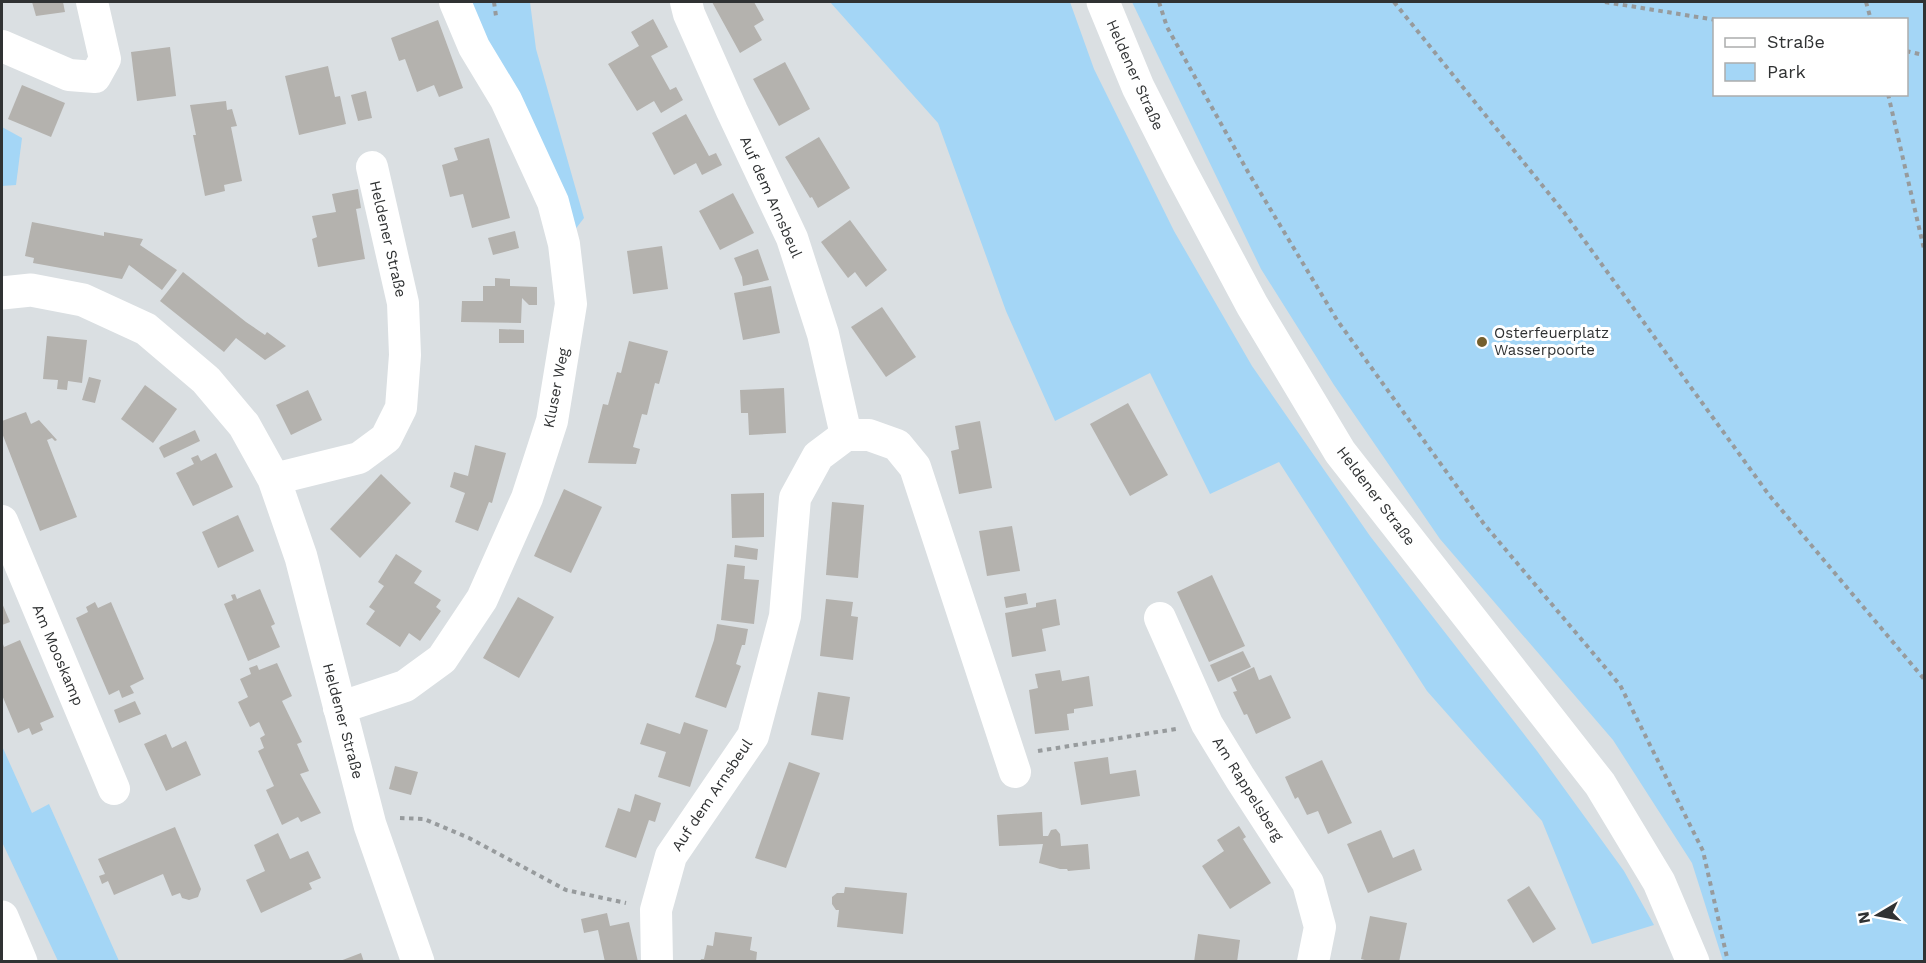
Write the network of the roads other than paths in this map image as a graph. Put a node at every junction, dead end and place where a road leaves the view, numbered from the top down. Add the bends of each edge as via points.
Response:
1 (92, 2) edge
2 (455, 2) edge
3 (686, 2) edge
4 (1103, 2) edge
5 (2, 46) edge
6 (372, 167) dead end
7 (2, 293) edge
8 (846, 435) junction
9 (274, 479) junction
10 (2, 520) edge
11 (1160, 618) dead end
12 (339, 708) junction
13 (1013, 764) road end
14 (114, 789) dead end
15 (2, 917) edge
16 (21, 962) edge
17 (418, 962) edge
18 (657, 962) edge
19 (1313, 962) edge
20 (1693, 962) edge

1 - 5 street via 105,59 95,76 69,75
2 - 12 street, Kluser Weg via 553,202 564,244 571,304 552,421 527,498 482,599 442,659 405,686
3 - 8 street, Auf dem Arnsbeul via 792,238 823,334
4 - 20 main road, Heldener Straße via 1138,87 1186,181 1252,305 1340,452 1600,784 1659,882
6 - 9 street, Heldener Straße via 403,303 401,408 386,438 359,458
7 - 9 main road, Heldener Straße via 31,290 83,300 146,329 206,380 244,426
8 - 13 street via 869,435 897,445 915,467
8 - 18 street, Auf dem Arnsbeul via 818,456 795,498 785,616 753,736 671,856 656,910
9 - 12 main road, Heldener Straße via 301,557
10 - 14 street, Am Mooskamp
11 - 19 street, Am Rappelsberg via 1207,724 1308,883 1320,927
12 - 17 main road, Heldener Straße via 370,825
15 - 16 main road

